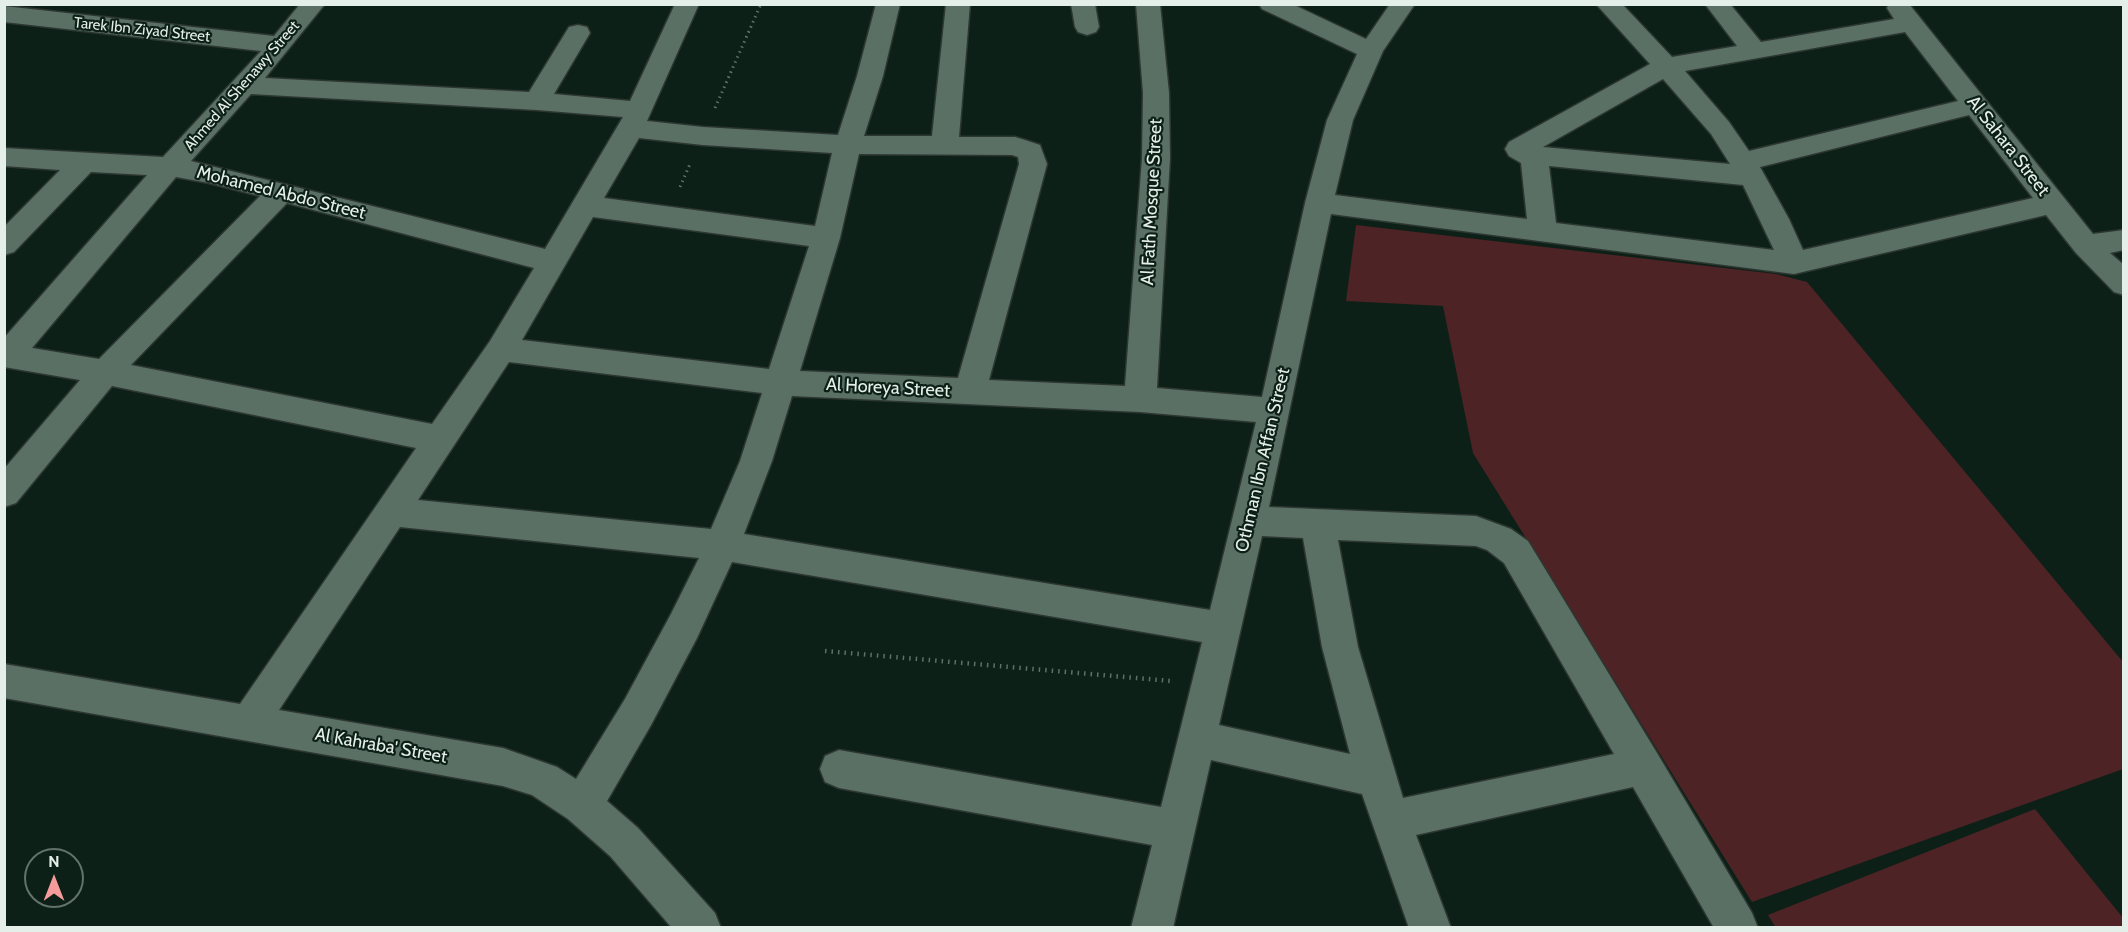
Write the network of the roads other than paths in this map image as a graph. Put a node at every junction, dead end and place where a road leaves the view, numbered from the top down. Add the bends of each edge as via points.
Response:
1 (313, 4) edge
2 (687, 4) edge
3 (888, 4) edge
4 (958, 4) edge
5 (1149, 4) edge
6 (1271, 4) edge
7 (1403, 4) edge
8 (1608, 4) edge
9 (1717, 4) edge
10 (1905, 14) edge
11 (4, 15) edge
12 (578, 33) dead end
13 (280, 45) junction
14 (1754, 50) junction
15 (1371, 51) junction
16 (1666, 66) junction
17 (245, 84) junction
18 (537, 101) junction
19 (1976, 105) junction
20 (635, 119) junction
21 (945, 144) junction
22 (848, 145) junction
23 (1534, 155) junction
24 (4, 157) edge
25 (85, 161) junction
26 (170, 167) junction
27 (1748, 169) junction
28 (281, 192) junction
29 (1319, 203) junction
30 (2053, 204) junction
31 (585, 206) junction
32 (1543, 231) junction
33 (826, 238) junction
34 (2124, 240) edge
35 (4, 245) edge
36 (2086, 246) junction
37 (553, 262) junction
38 (1794, 263) junction
39 (2124, 284) edge
40 (501, 349) junction
41 (6, 355) edge
42 (105, 372) junction
43 (781, 383) junction
44 (970, 392) junction
45 (1140, 399) junction
46 (1275, 411) junction
47 (439, 439) junction
48 (4, 493) edge
49 (390, 512) junction
50 (1249, 521) junction
51 (1318, 524) junction
52 (722, 545) junction
53 (1223, 629) junction
54 (4, 681) edge
55 (249, 723) junction
56 (1197, 740) junction
57 (1643, 766) junction
58 (839, 769) dead end
59 (1376, 778) junction
60 (582, 805) junction
61 (1390, 821) junction
62 (1176, 830) junction
63 (700, 927) edge
64 (1152, 927) edge
65 (1430, 927) edge
66 (1737, 927) edge

1 - 13 street, Ahmed Al Shenawy Street
2 - 20 street
3 - 22 street
4 - 21 street
5 - 45 street, Al Fath Mosque Street via 1156,159
6 - 15 street
7 - 15 street, Othman Ibn Affan Street
8 - 16 street
9 - 14 street
10 - 14 street
10 - 19 street, Al Sahara Street
11 - 13 street, Tarek Ibn Ziyad Street
12 - 18 street
13 - 17 street, Ahmed Al Shenawy Street
14 - 16 street
15 - 29 street, Othman Ibn Affan Street via 1340,120
16 - 23 street via 1520,146 1522,153
16 - 27 street via 1720,128
17 - 18 street
17 - 26 street, Ahmed Al Shenawy Street
18 - 20 street
19 - 27 street
19 - 30 street, Al Sahara Street
20 - 22 street via 703,136
20 - 31 street
21 - 22 street
21 - 44 street via 1016,146 1034,158
22 - 33 street
23 - 27 street
23 - 32 street
24 - 25 street, Mohamed Abdo Street
25 - 26 street, Mohamed Abdo Street
25 - 35 street
26 - 28 street, Mohamed Abdo Street
26 - 41 street, Ahmed Al Shenawy Street
27 - 38 street
28 - 37 street, Mohamed Abdo Street
28 - 42 street
29 - 32 street
29 - 46 street, Othman Ibn Affan Street
30 - 36 street, Al Sahara Street
30 - 38 street
31 - 33 street
31 - 37 street
32 - 38 street
33 - 43 street
34 - 36 street
36 - 39 street, Al Sahara Street
37 - 40 street
40 - 43 street, Al Horeya Street
40 - 47 street
41 - 42 street
42 - 47 street
42 - 48 street
43 - 44 street, Al Horeya Street
43 - 52 street via 756,461
44 - 45 street, Al Horeya Street
45 - 46 street, Al Horeya Street
46 - 50 street, Othman Ibn Affan Street
47 - 49 street
49 - 52 street
49 - 55 street
50 - 51 street
50 - 53 street, Othman Ibn Affan Street
51 - 57 street via 1476,531 1498,539 1516,552
51 - 59 street via 1340,647
52 - 53 street
52 - 60 street via 638,712
53 - 56 street, Othman Ibn Affan Street
54 - 55 street, Al Kahraba' Street
55 - 60 street, Al Kahraba' Street via 503,767 543,780
56 - 59 street
56 - 62 street, Othman Ibn Affan Street
57 - 61 street
57 - 66 street
58 - 62 street
59 - 61 street
60 - 63 street, Al Kahraba' Street via 624,842
61 - 65 street
62 - 64 street, Othman Ibn Affan Street

